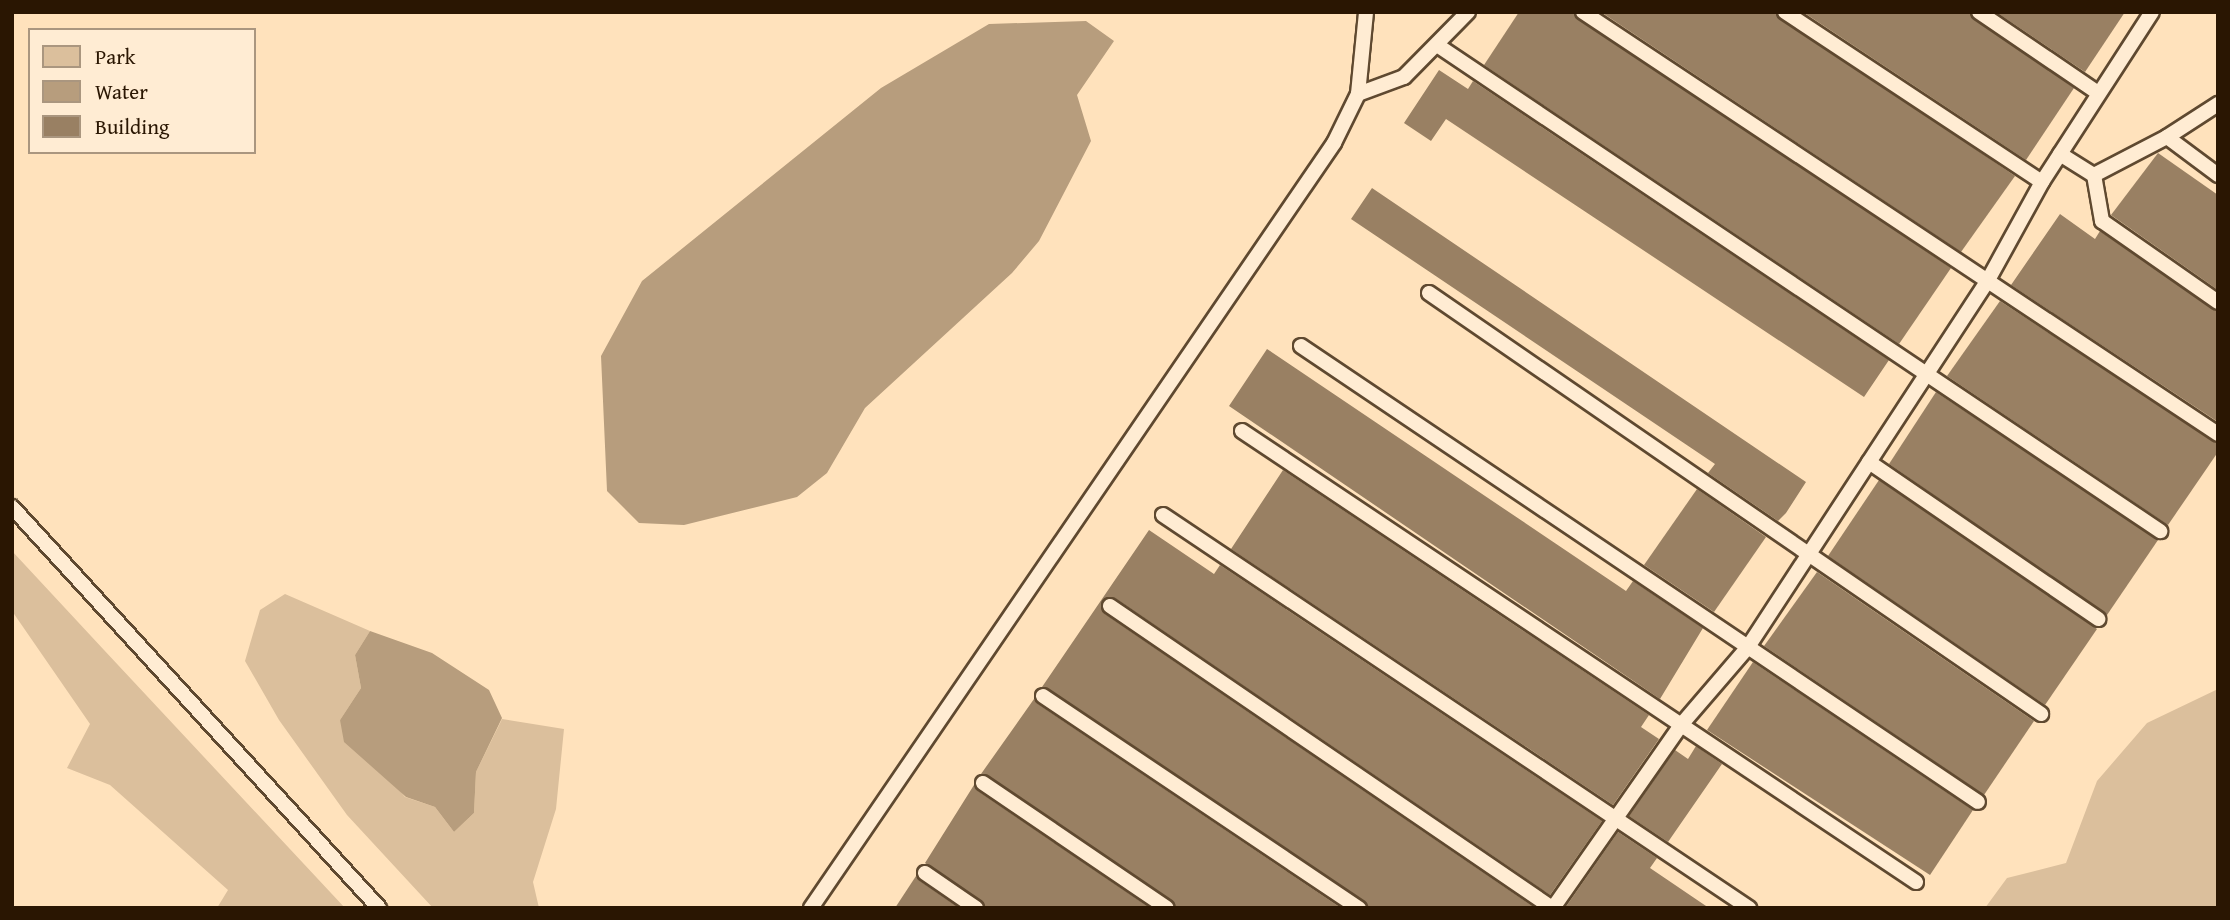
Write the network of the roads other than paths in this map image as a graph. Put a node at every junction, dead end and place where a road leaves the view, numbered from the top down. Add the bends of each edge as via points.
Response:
1 (1366, 12) edge
2 (1468, 12) edge
3 (1583, 12) edge
4 (1785, 12) edge
5 (1979, 12) edge
6 (2152, 12) edge
7 (1440, 47) junction
8 (2098, 93) junction
9 (1358, 94) junction
10 (2218, 104) edge
11 (2166, 137) junction
12 (2060, 153) junction
13 (2094, 175) junction
14 (2218, 175) edge
15 (2042, 181) junction
16 (1987, 282) junction
17 (1429, 293) dead end
18 (2218, 302) edge
19 (1301, 346) dead end
20 (1928, 371) junction
21 (1242, 431) dead end
22 (2218, 435) edge
23 (1869, 461) junction
24 (12, 507) edge
25 (1163, 515) dead end
26 (2160, 531) dead end
27 (1808, 555) junction
28 (1110, 606) dead end
29 (2098, 619) dead end
30 (1748, 647) junction
31 (1043, 696) dead end
32 (2041, 713) dead end
33 (1681, 725) junction
34 (983, 783) dead end
35 (1978, 802) dead end
36 (1617, 817) junction
37 (925, 873) dead end
38 (1916, 881) dead end
39 (379, 908) edge
40 (811, 908) edge
41 (976, 908) edge
42 (1167, 908) edge
43 (1359, 908) edge
44 (1553, 908) edge
45 (1749, 908) edge

1 - 9 lane
2 - 7 lane
3 - 16 lane
4 - 15 lane
5 - 8 lane
6 - 8 lane
7 - 9 lane via 1404,78
7 - 20 lane
8 - 12 lane
9 - 40 lane via 1334,143
10 - 11 lane
11 - 13 lane
11 - 14 lane
12 - 13 lane
12 - 15 lane
13 - 18 lane via 2102,221
15 - 16 lane
16 - 20 lane
16 - 22 lane
17 - 27 lane
19 - 30 lane
20 - 23 lane
20 - 26 lane
21 - 33 lane
23 - 27 lane
23 - 29 lane
24 - 39 lane
25 - 36 lane
27 - 30 lane
27 - 32 lane
28 - 44 lane
30 - 33 lane
30 - 35 lane
31 - 43 lane
33 - 36 lane
33 - 38 lane
34 - 42 lane
36 - 44 lane
36 - 45 lane
37 - 41 lane

